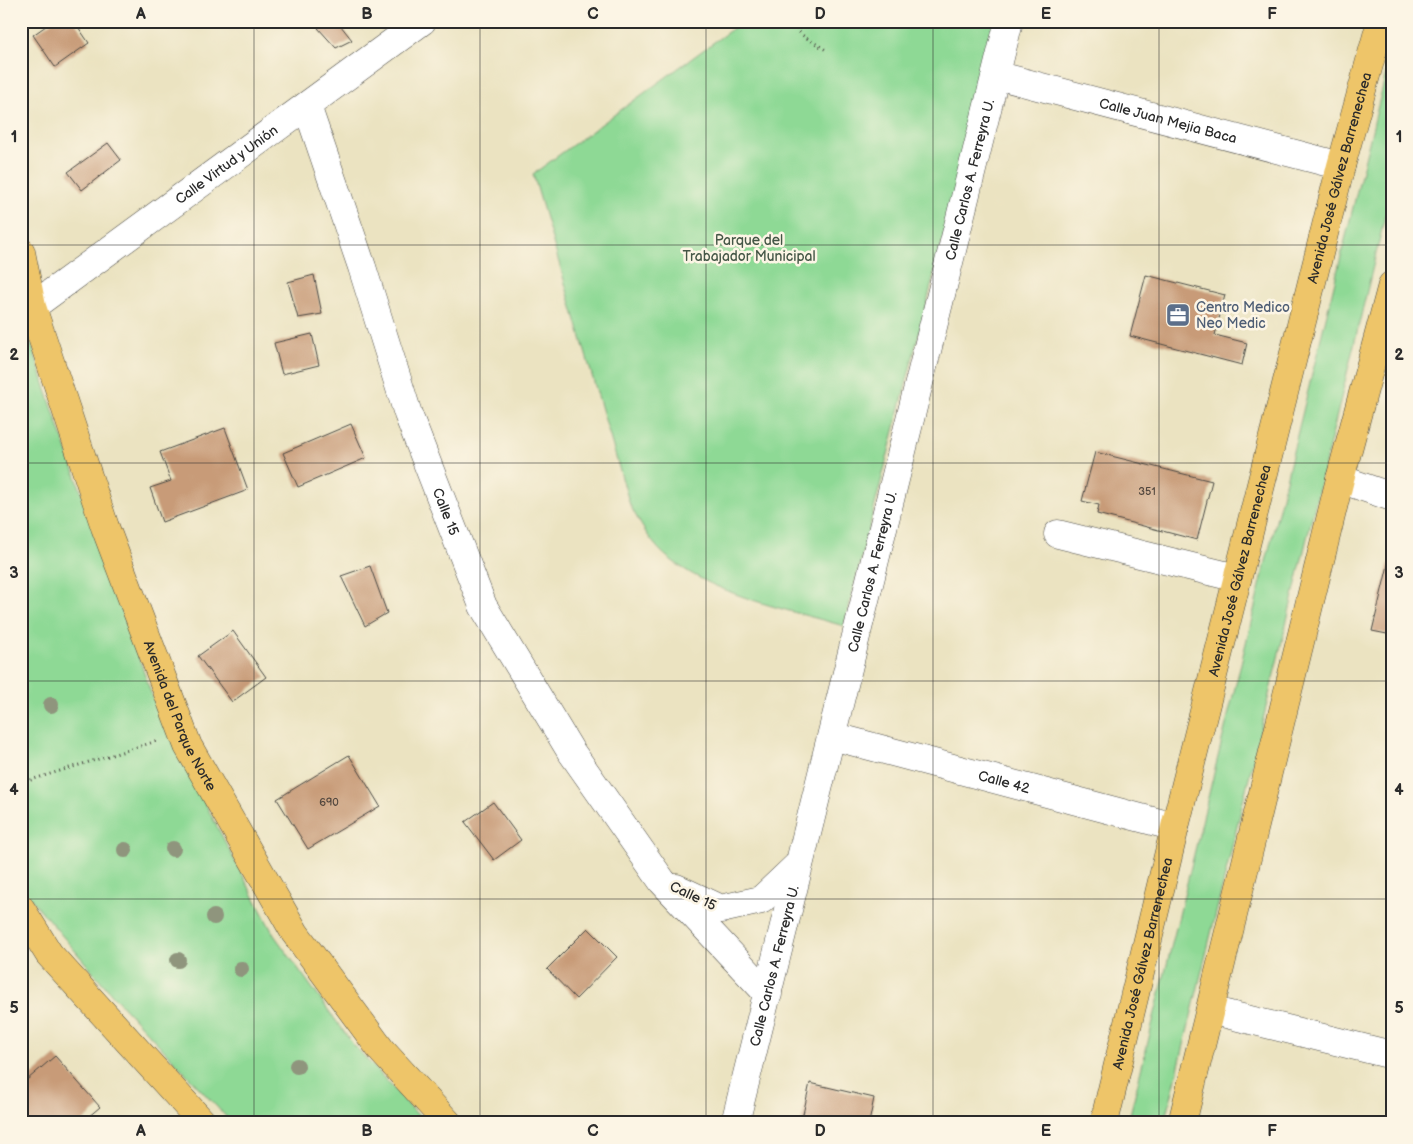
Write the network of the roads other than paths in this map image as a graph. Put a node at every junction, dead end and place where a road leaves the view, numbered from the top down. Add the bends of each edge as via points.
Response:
1 (422, 21) edge
2 (1009, 21) edge
3 (1381, 21) edge
4 (996, 75) junction
5 (306, 106) junction
6 (1340, 166) junction
7 (21, 252) edge
8 (1392, 285) edge
9 (32, 307) junction
10 (1340, 480) junction
11 (1392, 496) edge
12 (1058, 534) dead end
13 (1237, 578) junction
14 (832, 736) junction
15 (1175, 827) junction
16 (799, 864) junction
17 (662, 881) junction
18 (21, 909) edge
19 (768, 994) junction
20 (1210, 1010) junction
21 (1392, 1055) edge
22 (203, 1123) edge
23 (448, 1123) edge
24 (736, 1123) edge
25 (1104, 1123) edge
26 (1182, 1123) edge

1 - 5 street, Calle Virtud y Unión
2 - 4 street, Calle Carlos A. Ferreyra U.
3 - 6 main road, Avenida José Gálvez Barrenechea
4 - 6 street, Calle Juan Mejia Baca
4 - 14 street, Calle Carlos A. Ferreyra U.
5 - 9 street, Calle Virtud y Unión
5 - 17 street, Calle 15 via 362,267 408,414 483,606 570,750
6 - 13 main road, Avenida José Gálvez Barrenechea
7 - 9 main road, Avenida del Parque Norte
8 - 10 main road
9 - 23 main road, Avenida del Parque Norte via 105,527 188,746 295,933 382,1051
10 - 11 street
10 - 20 main road
12 - 13 street
13 - 15 main road, Avenida José Gálvez Barrenechea
14 - 15 street, Calle 42
14 - 16 street, Calle Carlos A. Ferreyra U.
15 - 25 main road, Avenida José Gálvez Barrenechea
16 - 17 street, Calle 15 via 761,900 721,909
16 - 19 street, Calle Carlos A. Ferreyra U.
17 - 19 street, Calle 15
18 - 22 main road via 49,954
19 - 24 street, Calle Carlos A. Ferreyra U.
20 - 21 street
20 - 26 main road

